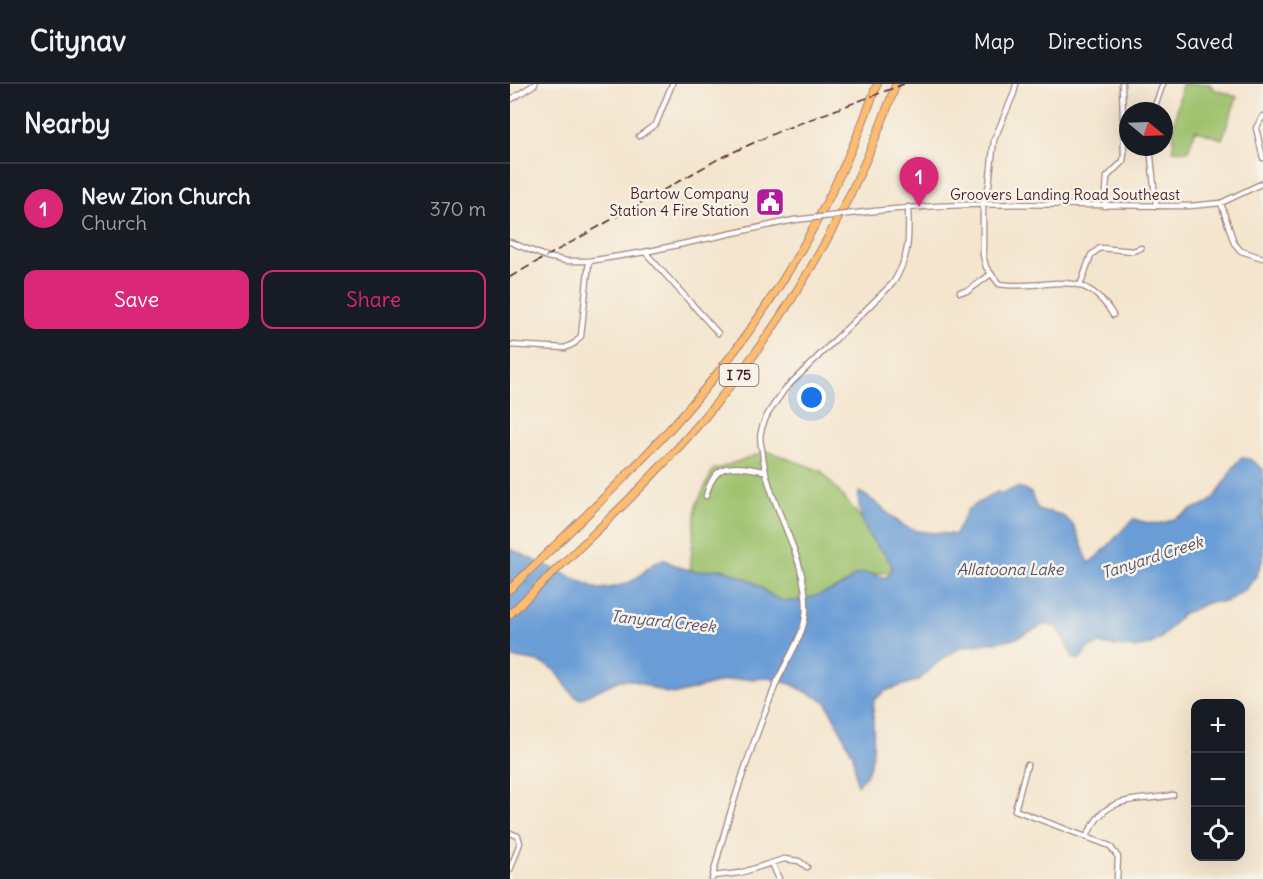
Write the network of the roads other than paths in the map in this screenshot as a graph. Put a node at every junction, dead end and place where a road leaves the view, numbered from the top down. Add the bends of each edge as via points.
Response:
1 (535, 84) edge
2 (672, 84) edge
3 (876, 84) edge
4 (896, 84) edge
5 (1016, 84) edge
6 (1122, 84) edge
7 (1163, 84) edge
8 (510, 100) edge
9 (1156, 102) edge
10 (1263, 116) edge
11 (639, 136) dead end
12 (1151, 156) edge
13 (1263, 158) edge
14 (1263, 183) edge
15 (1221, 202) junction
16 (983, 205) junction
17 (1105, 206) junction
18 (1156, 206) junction
19 (908, 207) junction
20 (510, 242) edge
21 (1141, 248) dead end
22 (645, 252) junction
23 (1263, 258) edge
24 (590, 261) junction
25 (991, 274) junction
26 (1080, 286) junction
27 (960, 292) dead end
28 (1113, 315) dead end
29 (718, 333) dead end
30 (510, 345) edge
31 (764, 471) junction
32 (705, 496) dead end
33 (510, 589) edge
34 (510, 614) edge
35 (1027, 765) dead end
36 (1173, 795) dead end
37 (510, 833) edge
38 (1087, 836) junction
39 (772, 863) junction
40 (807, 867) dead end
41 (510, 870) edge
42 (740, 873) junction
43 (713, 877) edge
44 (741, 879) edge
45 (780, 879) edge
46 (1117, 879) edge

1 - 8 street
2 - 11 street via 656,124
3 - 33 highway, I 75 via 816,222 744,337 657,444
4 - 34 highway, I 75 via 838,219 759,348 670,457
5 - 16 street via 994,140
6 - 17 street via 1124,155 1107,177
7 - 9 street
10 - 13 street via 1256,128
12 - 18 street
14 - 15 street, Groovers Landing Road Southeast
15 - 18 street, Groovers Landing Road Southeast
15 - 23 street via 1234,243 1241,250
16 - 17 street, Groovers Landing Road Southeast
16 - 19 street, Groovers Landing Road Southeast
16 - 25 street via 983,255
17 - 18 street, Groovers Landing Road Southeast
19 - 22 street, Groovers Landing Road Southeast, bridge via 794,220
19 - 31 street via 909,238 902,269 893,283 785,389 772,407 760,434
20 - 24 street, Groovers Landing Road Southeast via 547,257
21 - 26 street via 1100,248 1091,255
22 - 24 street, Groovers Landing Road Southeast
22 - 29 street
24 - 30 street via 581,336 575,343 565,348
25 - 26 street via 999,284 1009,286
25 - 27 street via 968,291
26 - 28 street via 1091,289 1105,301
31 - 32 street via 726,468 709,482
31 - 43 street via 802,573 806,609 754,743
35 - 38 street via 1015,810
36 - 38 street via 1112,804 1093,822
37 - 41 street via 518,836 520,843
38 - 46 street via 1106,843 1116,852
39 - 40 street via 793,859
39 - 42 street
39 - 45 street
42 - 43 street
42 - 44 street

